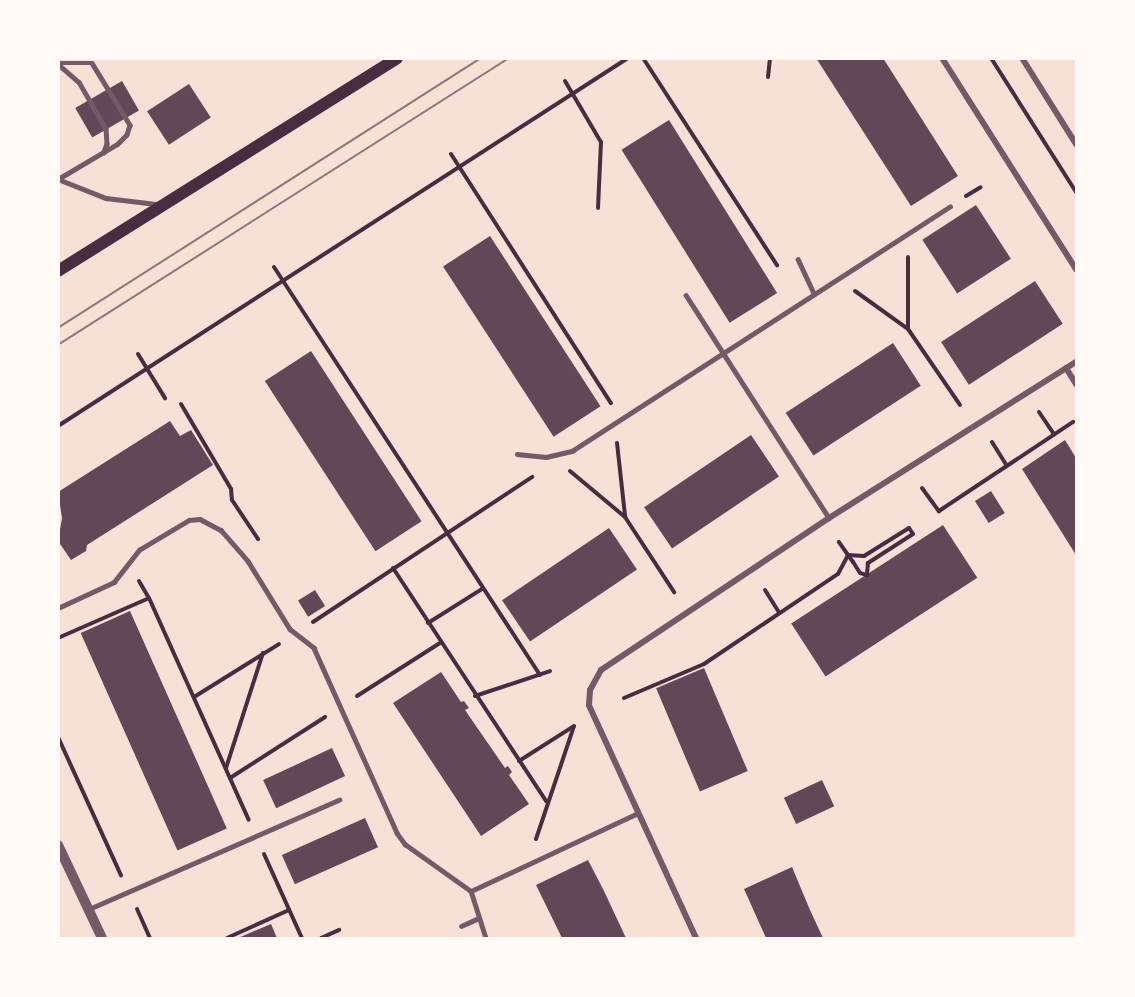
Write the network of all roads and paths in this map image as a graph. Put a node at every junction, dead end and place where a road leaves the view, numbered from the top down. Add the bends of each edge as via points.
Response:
1 (397, 58) edge
2 (628, 58) edge
3 (643, 58) edge
4 (770, 58) edge
5 (942, 58) edge
6 (991, 58) edge
7 (1022, 58) edge
8 (58, 63) edge
9 (768, 77) dead end
10 (565, 81) dead end
11 (573, 94) junction
12 (1077, 144) edge
13 (102, 154) junction
14 (451, 154) dead end
15 (459, 167) junction
16 (59, 179) edge
17 (1077, 192) edge
18 (168, 202) junction
19 (950, 206) dead end
20 (598, 208) dead end
21 (908, 234) junction
22 (798, 259) dead end
23 (274, 267) dead end
24 (1077, 269) edge
25 (58, 271) edge
26 (838, 278) junction
27 (283, 281) junction
28 (814, 293) junction
29 (686, 296) dead end
30 (800, 301) junction
31 (908, 329) junction
32 (723, 351) junction
33 (138, 354) dead end
34 (1077, 362) edge
35 (1066, 368) junction
36 (146, 369) junction
37 (1077, 384) edge
38 (165, 398) dead end
39 (181, 404) dead end
40 (960, 405) dead end
41 (1040, 412) dead end
42 (621, 419) junction
43 (1074, 422) dead end
44 (615, 423) junction
45 (58, 426) edge
46 (1054, 434) junction
47 (992, 442) dead end
48 (517, 454) dead end
49 (551, 456) junction
50 (1007, 466) junction
51 (922, 488) dead end
52 (625, 517) junction
53 (829, 518) junction
54 (447, 532) junction
55 (839, 542) dead end
56 (263, 547) dead end
57 (848, 555) junction
58 (393, 568) junction
59 (58, 569) edge
60 (58, 582) edge
61 (482, 589) junction
62 (765, 590) dead end
63 (674, 592) dead end
64 (58, 608) edge
65 (779, 612) junction
66 (428, 623) junction
67 (295, 634) junction
68 (58, 638) edge
69 (263, 653) junction
70 (550, 671) dead end
71 (540, 675) junction
72 (475, 696) junction
73 (194, 697) junction
74 (624, 698) dead end
75 (58, 737) edge
76 (519, 760) junction
77 (226, 769) junction
78 (339, 800) dead end
79 (546, 801) junction
80 (636, 814) junction
81 (256, 836) junction
82 (58, 845) edge
83 (529, 864) junction
84 (471, 891) junction
85 (129, 892) junction
86 (89, 909) junction
87 (289, 910) junction
88 (477, 920) junction
89 (461, 926) dead end
90 (339, 930) dead end
91 (102, 939) edge
92 (150, 939) edge
93 (227, 939) edge
94 (302, 939) edge
95 (321, 939) edge
96 (486, 939) edge
97 (696, 939) edge

1 - 18 main road
2 - 11 path
3 - 30 path
4 - 9 path
5 - 24 street
6 - 17 path
7 - 12 street
8 - 13 lane via 79,82 106,129 107,144
8 - 13 lane via 92,63 128,116 127,135
10 - 11 path
11 - 15 path
11 - 20 path via 601,142
13 - 16 lane
14 - 15 path
15 - 27 path
15 - 42 path
16 - 18 lane via 106,198 149,205
18 - 25 main road
19 - 21 lane
21 - 26 lane
21 - 31 path
22 - 28 lane
23 - 27 path
26 - 28 lane
26 - 31 path
27 - 36 path
27 - 54 path
28 - 30 lane
29 - 32 lane
30 - 32 lane
31 - 40 path
32 - 42 lane
32 - 53 lane
33 - 36 path
34 - 35 street
35 - 37 street
35 - 53 street
36 - 38 path
36 - 45 path
39 - 56 path via 231,489 232,500
41 - 46 path
42 - 44 lane
43 - 46 path
44 - 49 lane via 572,450
44 - 52 path
46 - 50 path
47 - 50 path
48 - 49 lane
49 - 52 path
49 - 54 path via 538,472
50 - 51 path via 939,511
52 - 63 path
53 - 80 street via 601,670 590,690 589,705
54 - 58 path
54 - 61 path
55 - 57 path
57 - 57 path via 860,573 867,574 868,563 913,534 909,528 864,556
57 - 65 path via 838,574
58 - 66 path
58 - 67 path
59 - 60 path
61 - 66 path
61 - 71 path
62 - 65 path
64 - 67 lane via 99,592 114,582 138,550 189,520 200,519 220,530 239,550
65 - 74 path via 704,664
66 - 72 path
67 - 69 path
67 - 84 lane via 314,648 397,833 405,844
68 - 73 path via 149,598
69 - 73 path
69 - 77 path
70 - 71 path
71 - 72 path
72 - 76 path
73 - 77 path
75 - 85 path
76 - 79 path
76 - 79 path via 574,726
77 - 81 path
78 - 81 lane
79 - 83 path
80 - 83 lane
80 - 97 street
81 - 85 lane
81 - 87 path
82 - 86 street
83 - 84 lane
84 - 88 lane
85 - 86 lane
85 - 92 path
86 - 91 street
87 - 93 path
87 - 94 path
88 - 89 lane
88 - 96 lane
90 - 95 path

